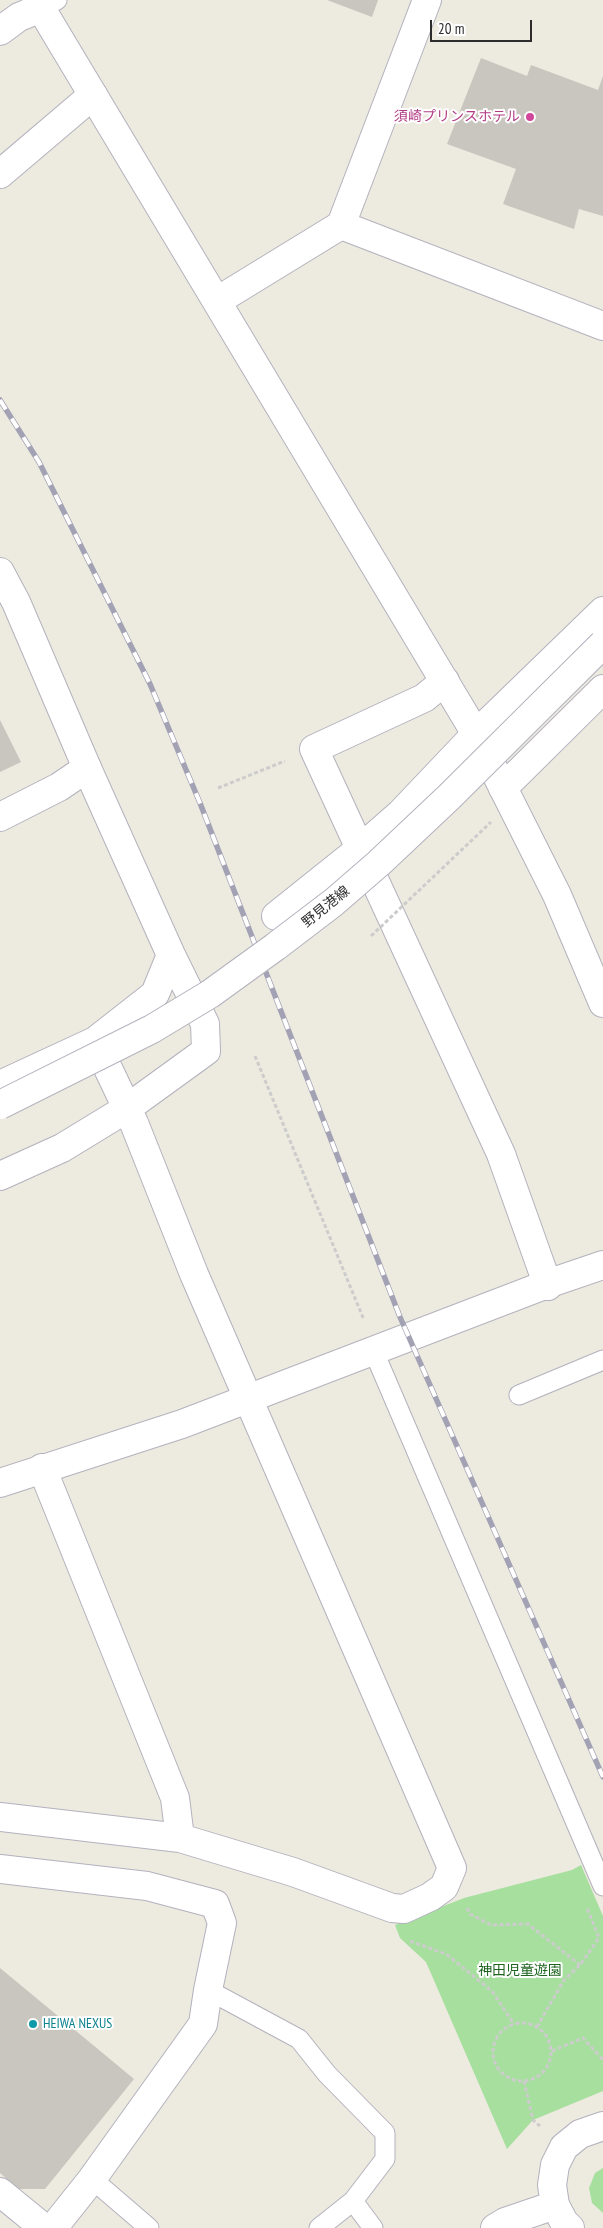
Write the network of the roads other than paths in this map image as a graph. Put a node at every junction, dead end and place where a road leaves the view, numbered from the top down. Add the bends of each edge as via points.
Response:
1 (427, 0) edge
2 (45, 3) edge
3 (0, 31) edge
4 (93, 95) junction
5 (0, 174) edge
6 (341, 225) junction
7 (217, 301) junction
8 (603, 326) edge
9 (0, 572) edge
10 (603, 611) edge
11 (603, 644) edge
12 (445, 681) junction
13 (603, 689) edge
14 (476, 734) junction
15 (87, 768) junction
16 (503, 788) junction
17 (0, 817) edge
18 (361, 848) junction
19 (276, 916) dead end
20 (170, 955) junction
21 (603, 1003) edge
22 (95, 1041) junction
23 (0, 1085) edge
24 (0, 1105) edge
25 (126, 1108) junction
26 (0, 1176) edge
27 (603, 1265) edge
28 (548, 1286) junction
29 (370, 1340) junction
30 (603, 1360) edge
31 (519, 1394) dead end
32 (248, 1397) junction
33 (42, 1468) junction
34 (0, 1483) edge
35 (0, 1816) edge
36 (180, 1838) junction
37 (2, 1875) edge
38 (603, 1886) edge
39 (208, 1990) junction
40 (603, 2126) edge
41 (92, 2179) junction
42 (0, 2192) edge
43 (353, 2201) junction
44 (555, 2205) junction
45 (44, 2228) edge
46 (53, 2228) edge
47 (148, 2228) edge
48 (319, 2228) edge
49 (373, 2228) edge
50 (495, 2228) edge
51 (570, 2228) edge

1 - 6 street
2 - 3 street
2 - 4 street
4 - 5 street
4 - 7 street
6 - 7 street
6 - 8 street
7 - 12 street
9 - 15 street
10 - 14 street
11 - 24 street, 野見港線, bridge via 379,863 297,930 210,994 152,1029
12 - 14 street
12 - 18 street via 424,698 314,750
13 - 16 street
14 - 16 street
14 - 18 street via 401,813
15 - 17 street via 59,787
15 - 20 street
16 - 21 street via 557,896
18 - 19 street
18 - 28 street via 501,1154
20 - 22 street via 155,994
20 - 25 street via 205,1024 206,1051
22 - 23 street
22 - 25 street
25 - 26 street via 62,1148
25 - 32 street
27 - 28 street
28 - 29 street
29 - 32 street
29 - 38 lane
30 - 31 lane
32 - 33 street via 182,1424
32 - 36 street via 452,1868 444,1887 430,1897 404,1909 392,1908 293,1872
33 - 34 street
33 - 36 street via 175,1798
35 - 36 street
37 - 39 street via 147,1886 215,1904 222,1923
39 - 41 street via 203,2024
39 - 43 lane via 299,2039 327,2074 385,2133 386,2159
40 - 44 street via 580,2134 564,2147 555,2165 552,2185
41 - 46 street
41 - 47 lane
42 - 45 street
43 - 48 lane
43 - 49 lane
44 - 50 street
44 - 51 street

